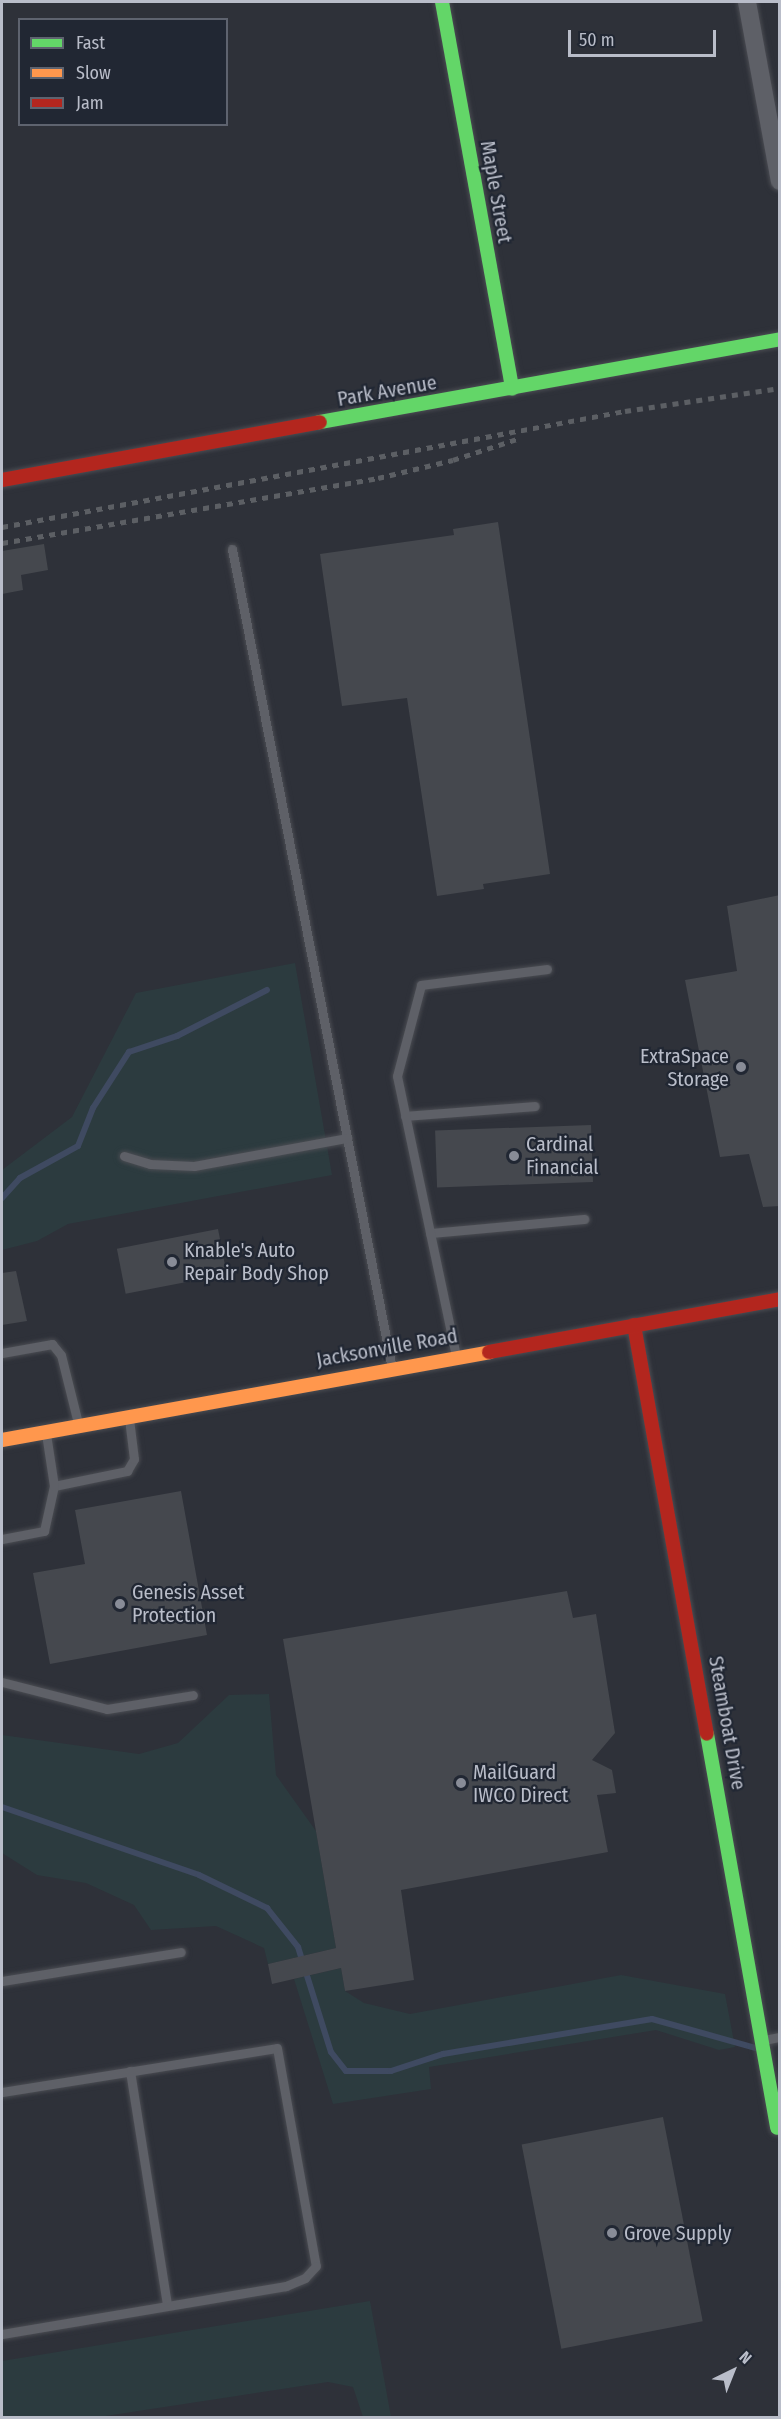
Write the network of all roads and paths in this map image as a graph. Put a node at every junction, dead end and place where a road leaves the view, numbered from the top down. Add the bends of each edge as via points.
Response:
1 (442, 2) edge
2 (747, 2) edge
3 (780, 181) edge
4 (780, 339) edge
5 (512, 389) junction
6 (2, 480) edge
7 (232, 549) dead end
8 (547, 969) dead end
9 (535, 1106) dead end
10 (405, 1116) junction
11 (347, 1138) junction
12 (124, 1156) dead end
13 (584, 1219) dead end
14 (430, 1233) junction
15 (780, 1299) edge
16 (633, 1325) junction
17 (2, 1353) edge
18 (456, 1357) junction
19 (392, 1368) junction
20 (128, 1416) junction
21 (79, 1426) junction
22 (46, 1432) junction
23 (2, 1440) edge
24 (54, 1486) junction
25 (2, 1539) edge
26 (2, 1682) edge
27 (193, 1695) dead end
28 (181, 1952) dead end
29 (2, 1981) edge
30 (780, 2037) edge
31 (761, 2040) junction
32 (130, 2071) junction
33 (2, 2092) edge
34 (777, 2128) dead end
35 (166, 2305) junction
36 (2, 2334) edge

1 - 5 street, Maple Street
2 - 3 street
4 - 5 street, Park Avenue
5 - 6 street, Park Avenue
7 - 11 lane
8 - 10 lane via 421,985 397,1076
9 - 10 lane
10 - 14 lane
11 - 12 lane via 194,1166 150,1164
11 - 19 lane
13 - 14 lane
14 - 18 lane
15 - 16 street, Jacksonville Road
16 - 18 street, Jacksonville Road
16 - 31 street, Steamboat Drive
17 - 21 lane via 52,1344 62,1355
18 - 19 street, Jacksonville Road
19 - 20 street, Jacksonville Road
20 - 21 street, Jacksonville Road
20 - 24 lane via 134,1459 127,1471
21 - 22 street, Jacksonville Road
22 - 23 street, Jacksonville Road
22 - 24 lane
24 - 25 lane via 44,1531
26 - 27 lane via 107,1709
28 - 29 lane
30 - 31 lane
31 - 34 street, Steamboat Drive
32 - 33 lane
32 - 35 lane
32 - 35 lane via 277,2048 316,2266 305,2278 286,2286
35 - 36 lane

